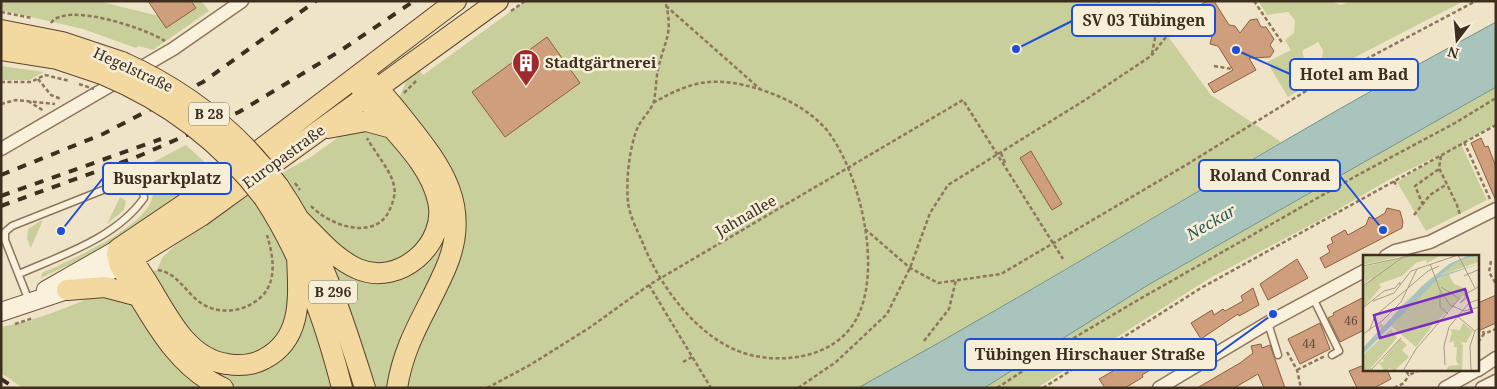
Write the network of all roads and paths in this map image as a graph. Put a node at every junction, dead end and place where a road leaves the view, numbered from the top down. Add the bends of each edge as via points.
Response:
1 (242, 1) edge
2 (456, 1) edge
3 (498, 1) edge
4 (665, 1) edge
5 (1158, 1) edge
6 (1254, 1) edge
7 (1476, 1) edge
8 (666, 6) junction
9 (51, 23) dead end
10 (1, 30) edge
11 (1170, 32) dead end
12 (166, 42) dead end
13 (1283, 44) dead end
14 (1, 50) edge
15 (1151, 56) junction
16 (1214, 66) dead end
17 (1232, 69) dead end
18 (359, 73) junction
19 (38, 79) junction
20 (99, 81) junction
21 (1, 82) edge
22 (761, 90) junction
23 (371, 93) junction
24 (1496, 98) edge
25 (63, 100) dead end
26 (653, 103) junction
27 (1, 104) edge
28 (49, 115) dead end
29 (1496, 125) edge
30 (392, 128) junction
31 (363, 130) dead end
32 (318, 131) junction
33 (1464, 142) junction
34 (1, 149) edge
35 (1000, 154) junction
36 (1441, 156) junction
37 (850, 168) junction
38 (1439, 168) junction
39 (1394, 180) junction
40 (1447, 184) junction
41 (1398, 187) dead end
42 (300, 190) dead end
43 (272, 192) junction
44 (305, 198) dead end
45 (1422, 205) junction
46 (1495, 209) edge
47 (305, 213) junction
48 (1460, 214) dead end
49 (1414, 215) dead end
50 (865, 229) junction
51 (265, 230) dead end
52 (1053, 242) junction
53 (297, 254) junction
54 (1388, 255) edge
55 (124, 258) junction
56 (1063, 260) dead end
57 (1491, 262) dead end
58 (910, 268) junction
59 (157, 270) dead end
60 (1363, 272) edge
61 (19, 274) junction
62 (662, 278) junction
63 (956, 280) junction
64 (1495, 282) edge
65 (650, 285) junction
66 (66, 290) junction
67 (139, 296) junction
68 (1313, 298) junction
69 (29, 302) junction
70 (1, 312) edge
71 (1268, 323) junction
72 (1496, 329) edge
73 (1480, 339) edge
74 (924, 342) dead end
75 (1329, 353) joint
76 (1278, 355) dead end
77 (692, 357) junction
78 (1496, 358) edge
79 (683, 362) dead end
80 (1480, 369) edge
81 (1407, 372) edge
82 (1416, 372) edge
83 (1474, 372) edge
84 (1409, 375) junction
85 (1496, 381) edge
86 (222, 388) edge
87 (342, 388) edge
88 (365, 388) edge
89 (397, 388) edge
90 (487, 388) edge
91 (711, 388) edge
92 (798, 388) edge
93 (997, 388) edge
94 (1043, 388) edge
95 (1159, 388) edge
96 (1301, 388) edge
97 (1394, 388) edge
98 (1445, 388) edge
99 (1482, 388) edge

1 - 34 street via 172,49
2 - 18 main road, Europastraße
3 - 23 main road, Europastraße
4 - 8 path
5 - 15 path via 1159,17
6 - 13 path
7 - 52 path via 1306,91 1186,166
8 - 22 path
8 - 26 path via 670,20 668,36 658,68
9 - 12 path via 61,16 100,18 145,31
10 - 43 main road, Hegelstraße / B 28, bridge via 62,42 122,62 185,96 251,152
11 - 15 path
14 - 20 main road, Hegelstraße / B 28 via 56,59
15 - 35 path
16 - 17 path
18 - 23 main road
18 - 55 main road, Europastraße
19 - 20 path, bridge via 45,76 79,84
19 - 21 path
19 - 25 path via 51,95
20 - 43 main road, Hegelstraße / B 28, bridge via 138,90 192,123
22 - 26 path via 731,81 703,82 677,90
22 - 37 path via 800,106 826,130
23 - 30 main road
23 - 32 main road, Europastraße
23 - 89 main road via 439,165 449,184 456,221 450,257 409,340
24 - 93 path via 1138,300
26 - 62 path via 637,129 629,163 628,204 643,244
27 - 28 path via 26,100
29 - 33 path
30 - 32 main road via 359,121
30 - 47 main road via 426,172 439,204 434,235 417,259 391,272 360,270 330,250
31 - 47 path via 394,186 394,198 384,218 375,226 353,227
32 - 55 main road, Europastraße via 201,216
33 - 36 path
33 - 46 path
35 - 37 path, Jahnallee via 963,100
35 - 52 path
35 - 58 path via 948,184 930,213
36 - 38 path
36 - 39 path
37 - 50 path
37 - 62 path, Jahnallee
38 - 40 path
38 - 45 path via 1414,186
39 - 41 path
39 - 94 path via 1201,288
40 - 45 path via 1430,195
40 - 48 path
42 - 44 path
43 - 47 main road, Hegelstraße / B 28
43 - 53 main road, Hegelstraße / B 28 via 284,229
45 - 49 path
46 - 54 street via 1430,242
47 - 88 main road, Hegelstraße / B 296
50 - 58 path
50 - 62 path via 867,274 858,315 836,344 815,353 763,358 722,344 702,330
51 - 59 path via 273,265 272,280 257,301 239,310 209,307 199,302 169,273
52 - 56 path
52 - 63 path via 1001,274
53 - 55 main road via 298,295 292,331 266,358 237,365 211,360 193,348
53 - 87 main road, Hegelstraße / B 296 via 321,316
55 - 66 street, Europastraße
55 - 67 main road
55 - 69 street, Europastraße via 61,279
57 - 64 path via 1489,272
58 - 63 path via 938,283
58 - 92 path via 887,314 836,362
60 - 68 street
61 - 61 lane via 6,240 5,232 12,226 123,182 130,181 143,189 144,198 119,223 89,243
61 - 69 lane
62 - 65 path, Jahnallee
63 - 74 path via 949,309
65 - 77 path
65 - 90 path, Jahnallee via 564,344
66 - 67 main road via 105,286
66 - 69 street, Europastraße
67 - 86 main road via 182,359 201,376
68 - 71 street
68 - 75 lane via 1339,351
69 - 70 street, Europastraße
71 - 76 lane
71 - 95 street
72 - 73 path via 1484,333
75 - 96 path via 1296,370
77 - 79 path
77 - 91 path
78 - 80 street
81 - 84 path
82 - 84 path
83 - 98 street
84 - 97 path via 1404,383
85 - 99 street

